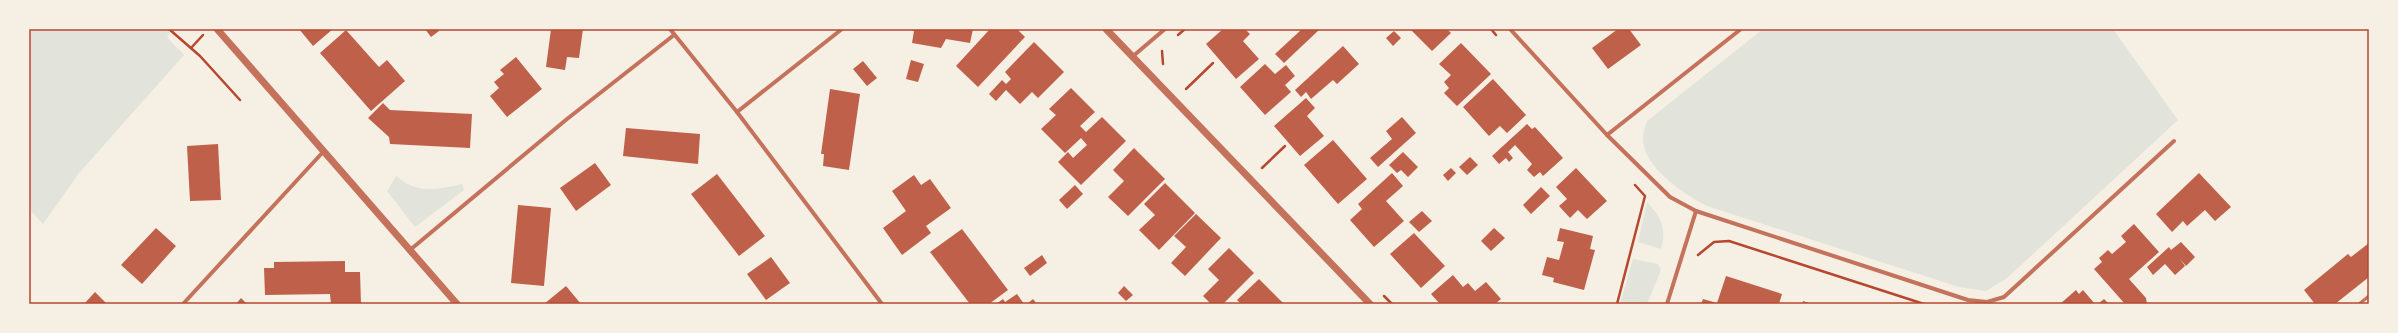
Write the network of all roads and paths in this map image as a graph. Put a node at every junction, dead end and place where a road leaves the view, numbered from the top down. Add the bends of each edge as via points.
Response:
1 (169, 29) edge
2 (217, 29) edge
3 (670, 29) edge
4 (842, 29) edge
5 (1106, 29) edge
6 (1165, 29) edge
7 (1185, 29) edge
8 (1491, 29) edge
9 (1510, 29) edge
10 (1741, 29) edge
11 (204, 34) dead end
12 (674, 35) junction
13 (1174, 38) dead end
14 (1502, 41) dead end
15 (1165, 47) dead end
16 (191, 48) junction
17 (1132, 57) junction
18 (1213, 63) dead end
19 (1166, 69) dead end
20 (1180, 84) dead end
21 (1185, 89) junction
22 (1190, 94) dead end
23 (240, 100) dead end
24 (737, 112) junction
25 (1607, 134) junction
26 (2174, 141) dead end
27 (1285, 146) dead end
28 (323, 152) junction
29 (1257, 163) dead end
30 (1262, 168) junction
31 (1267, 173) dead end
32 (1634, 184) dead end
33 (1696, 211) junction
34 (410, 250) junction
35 (1695, 260) dead end
36 (1383, 294) dead end
37 (2369, 296) edge
38 (183, 304) edge
39 (457, 304) edge
40 (882, 304) edge
41 (1370, 304) edge
42 (1392, 304) edge
43 (1617, 304) edge
44 (1667, 304) edge
45 (1924, 304) edge
46 (2359, 304) edge

1 - 16 path
2 - 28 street
3 - 12 street
4 - 24 street
5 - 17 street
6 - 17 street
7 - 13 path
8 - 14 path
9 - 25 street
10 - 25 street
11 - 16 path
12 - 24 street
12 - 34 street via 567,119
15 - 19 path via 1161,61
16 - 23 path
17 - 41 street
18 - 21 path
20 - 21 path
21 - 22 path
24 - 40 street
25 - 33 street via 1670,197
26 - 33 street via 2004,298 1996,301 1968,300
27 - 30 path
28 - 34 street
28 - 38 street
29 - 30 path
30 - 31 path
32 - 43 path via 1645,196
33 - 44 street
34 - 39 street
35 - 45 path via 1714,242 1729,241
36 - 42 path
37 - 46 lane

